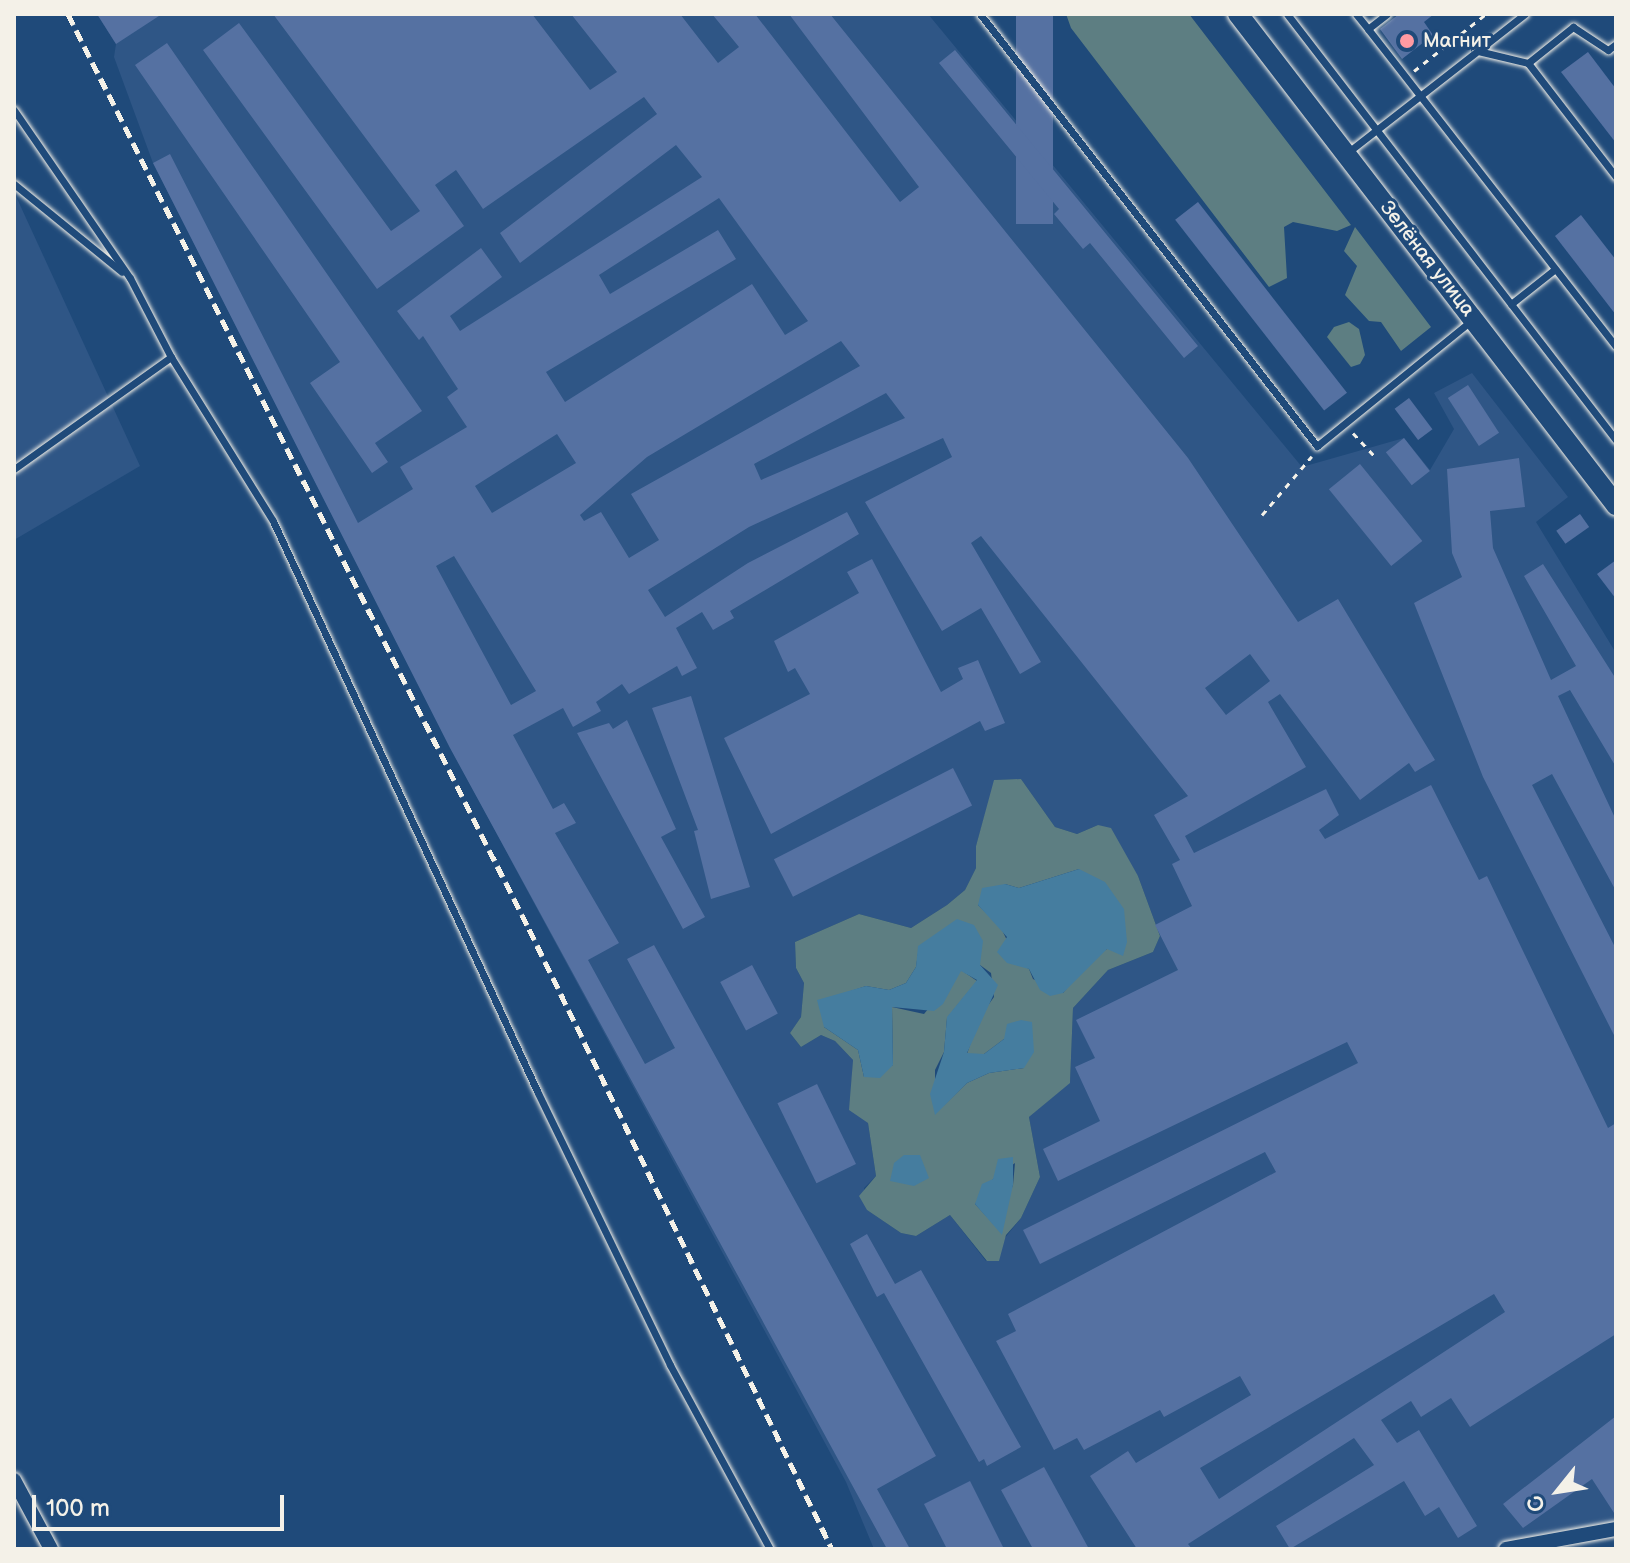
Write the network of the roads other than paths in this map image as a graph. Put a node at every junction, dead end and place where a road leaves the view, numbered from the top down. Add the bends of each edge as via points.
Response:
1 (980, 14) edge
2 (1238, 14) edge
3 (1287, 14) edge
4 (1356, 14) edge
5 (1387, 14) edge
6 (1525, 14) edge
7 (1368, 29) junction
8 (1616, 44) edge
9 (1478, 51) junction
10 (1528, 63) junction
11 (1420, 96) junction
12 (14, 110) edge
13 (1376, 130) junction
14 (1346, 154) junction
15 (1616, 177) edge
16 (14, 184) edge
17 (1555, 269) junction
18 (130, 278) junction
19 (1511, 304) junction
20 (1473, 319) junction
21 (1616, 346) edge
22 (171, 357) junction
23 (1616, 440) edge
24 (14, 469) edge
25 (1616, 505) edge
26 (14, 1480) edge
27 (1616, 1529) edge
28 (51, 1549) edge
29 (770, 1549) edge
30 (1506, 1549) edge

1 - 20 lane via 1317,446
2 - 14 main road, Зелёная улица
3 - 13 lane
4 - 7 lane
5 - 7 lane
6 - 9 lane
7 - 11 lane
8 - 10 lane via 1608,50 1573,27
9 - 10 lane
9 - 11 lane
10 - 15 lane
11 - 13 lane
11 - 17 lane
12 - 18 lane
13 - 14 lane
13 - 19 lane
14 - 20 main road, Зелёная улица
16 - 18 lane
17 - 19 lane
17 - 21 lane
18 - 22 lane
19 - 23 lane
20 - 25 main road, Зелёная улица
22 - 24 lane
22 - 29 lane via 273,521 559,1136 670,1365
26 - 28 street
27 - 30 street

